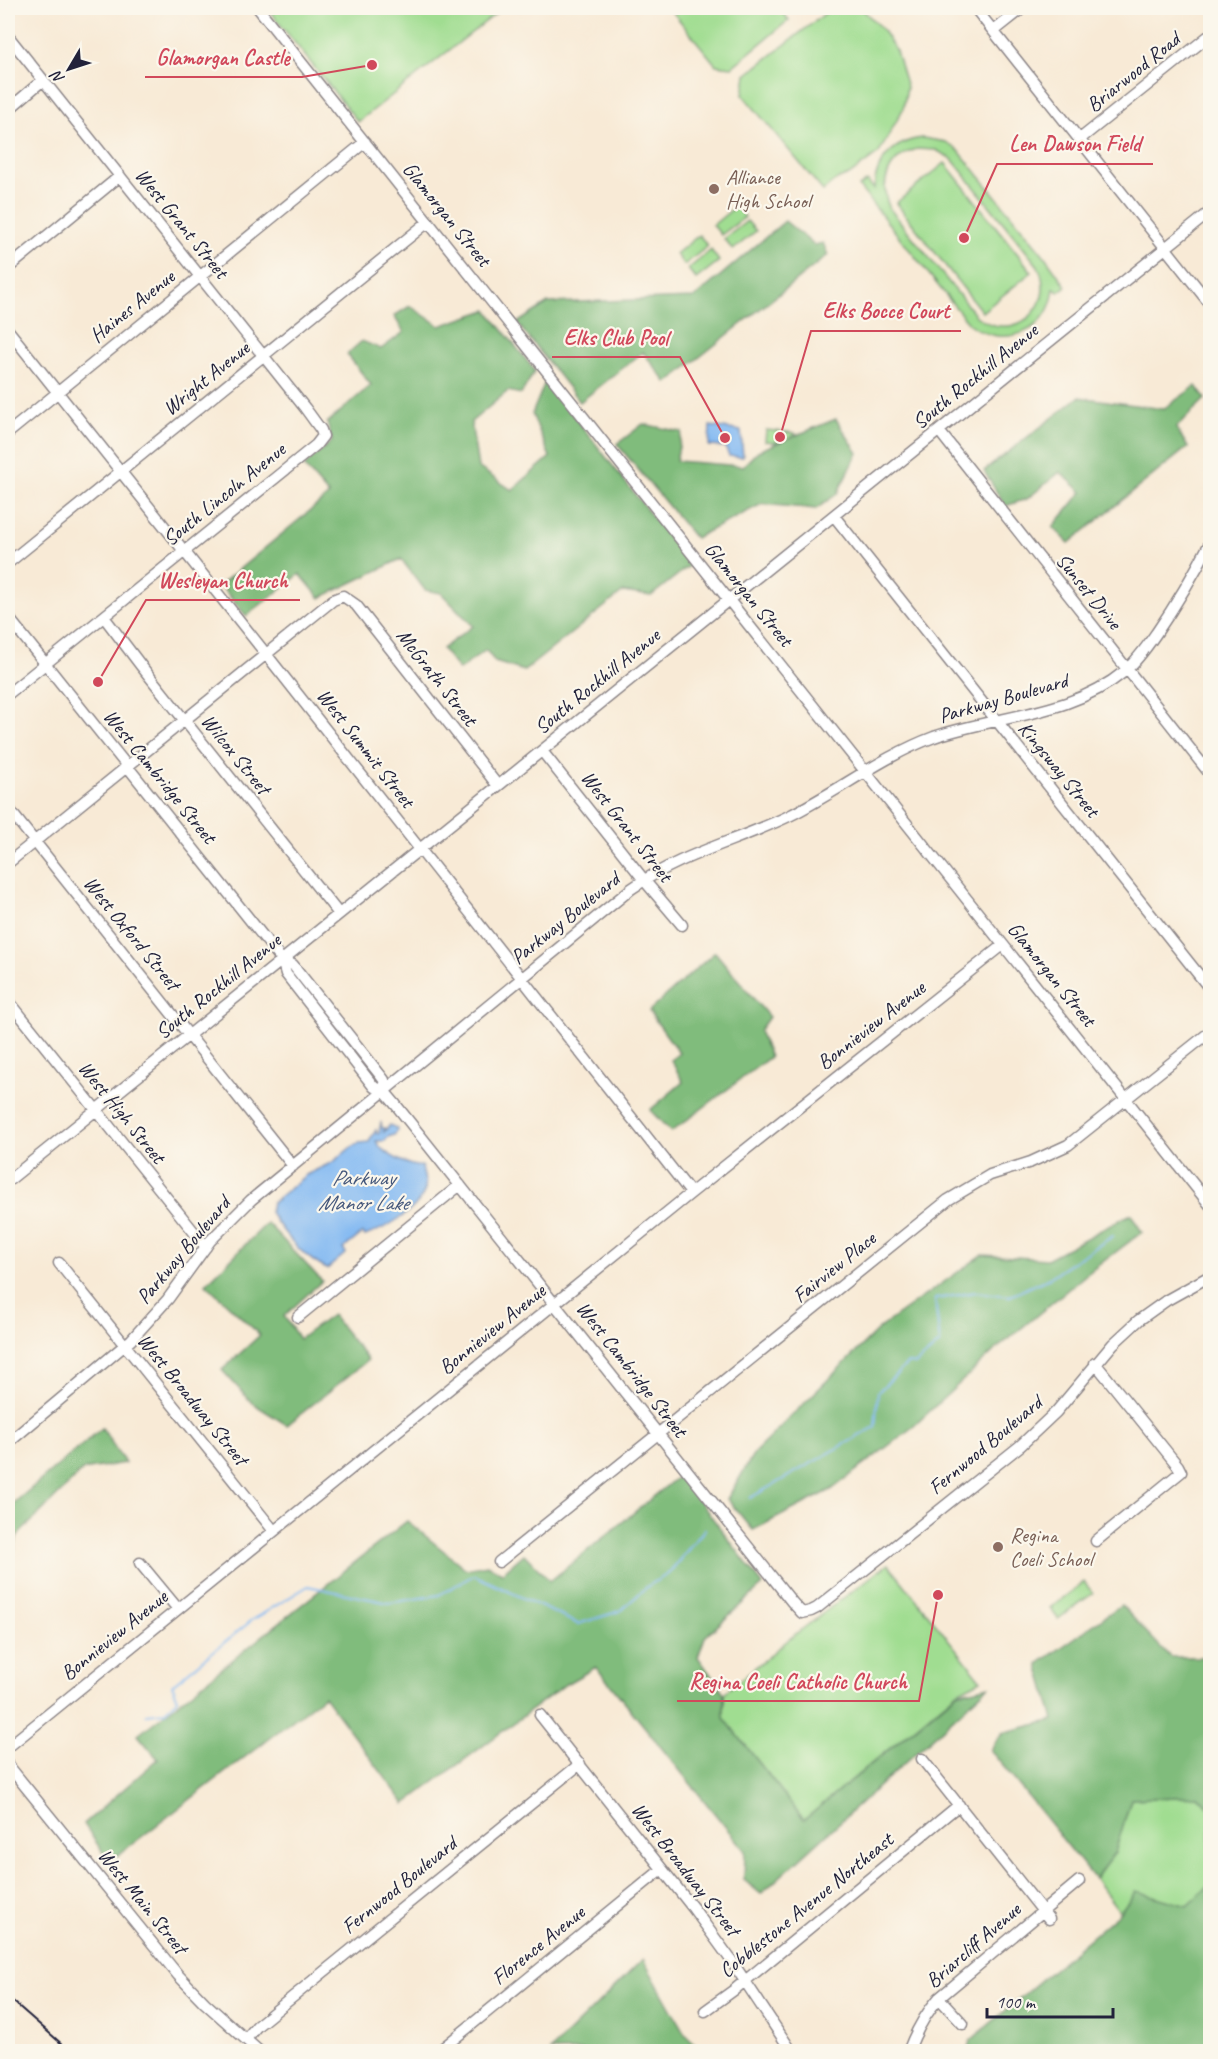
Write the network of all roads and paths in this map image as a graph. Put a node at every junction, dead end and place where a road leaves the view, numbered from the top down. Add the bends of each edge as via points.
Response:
1 (258, 8) edge
2 (975, 8) edge
3 (1023, 8) edge
4 (994, 31) junction
5 (1210, 34) edge
6 (8, 36) edge
7 (43, 80) junction
8 (8, 110) edge
9 (1080, 139) junction
10 (365, 142) junction
11 (120, 176) junction
12 (1210, 212) edge
13 (428, 222) junction
14 (1166, 248) junction
15 (8, 268) edge
16 (200, 276) junction
17 (1210, 304) edge
18 (8, 330) edge
19 (263, 356) junction
20 (57, 392) junction
21 (939, 431) junction
22 (8, 433) edge
23 (323, 436) joint
24 (121, 473) junction
25 (834, 516) junction
26 (1210, 543) edge
27 (184, 552) junction
28 (8, 563) edge
29 (729, 599) junction
30 (8, 617) edge
31 (104, 617) junction
32 (266, 654) junction
33 (45, 664) junction
34 (1128, 669) junction
35 (8, 694) edge
36 (184, 720) junction
37 (996, 721) junction
38 (542, 751) junction
39 (127, 766) junction
40 (866, 770) junction
41 (1210, 774) edge
42 (498, 786) junction
43 (8, 808) edge
44 (34, 841) junction
45 (420, 848) junction
46 (8, 863) edge
47 (644, 880) junction
48 (339, 914) junction
49 (682, 925) dead end
50 (1003, 945) junction
51 (282, 960) junction
52 (522, 977) junction
53 (1210, 989) edge
54 (8, 1000) edge
55 (1210, 1032) edge
56 (189, 1035) junction
57 (385, 1092) junction
58 (1127, 1099) junction
59 (96, 1110) junction
60 (292, 1166) junction
61 (8, 1181) edge
62 (460, 1185) junction
63 (691, 1193) junction
64 (1210, 1205) edge
65 (206, 1247) junction
66 (59, 1263) dead end
67 (1210, 1276) edge
68 (555, 1303) junction
69 (298, 1317) dead end
70 (125, 1346) junction
71 (1095, 1363) junction
72 (658, 1433) junction
73 (8, 1443) edge
74 (274, 1531) junction
75 (1096, 1541) dead end
76 (499, 1562) dead end
77 (140, 1563) dead end
78 (178, 1609) junction
79 (805, 1613) joint
80 (540, 1715) dead end
81 (8, 1747) edge
82 (922, 1759) dead end
83 (580, 1764) junction
84 (8, 1765) edge
85 (959, 1805) junction
86 (663, 1869) junction
87 (1079, 1881) dead end
88 (1046, 1915) junction
89 (744, 1980) junction
90 (939, 1998) junction
91 (705, 2011) dead end
92 (963, 2024) dead end
93 (246, 2039) junction
94 (260, 2052) edge
95 (438, 2052) edge
96 (792, 2052) edge
97 (909, 2052) edge

1 - 10 street, Glamorgan Street
2 - 4 street
3 - 4 street
4 - 9 street
5 - 9 street, Briarwood Road
6 - 7 street, West Grant Street
7 - 8 street
7 - 11 street, West Grant Street
9 - 14 street
10 - 13 street, Glamorgan Street
10 - 16 street, Haines Avenue
11 - 15 street
11 - 16 street, West Grant Street
12 - 14 street, South Rockhill Avenue
13 - 19 street, Wright Avenue
13 - 29 street, Glamorgan Street
14 - 17 street
14 - 21 street, South Rockhill Avenue
16 - 19 street, West Grant Street
16 - 20 street, Haines Avenue
18 - 20 street, West Summit Street
19 - 23 street, West Grant Street
19 - 24 street, Wright Avenue
20 - 22 street, Haines Avenue
20 - 24 street, West Summit Street
21 - 25 street, South Rockhill Avenue
21 - 34 street, Sunset Drive
23 - 27 street, South Lincoln Avenue
24 - 27 street, West Summit Street
24 - 28 street, Wright Avenue
25 - 29 street, South Rockhill Avenue
25 - 37 street, Kingsway Street
26 - 34 street, Parkway Boulevard via 1167,617
27 - 31 street, South Lincoln Avenue
27 - 32 street, West Summit Street
29 - 38 street, South Rockhill Avenue
29 - 40 street, Glamorgan Street
30 - 33 street, West Cambridge Street
31 - 33 street, South Lincoln Avenue
31 - 36 street, Wilcox Street
32 - 36 street
32 - 42 street, McGrath Street via 333,600 344,596 356,605
32 - 45 street, West Summit Street
33 - 35 street, South Lincoln Avenue
33 - 39 street, West Cambridge Street
34 - 37 street, Parkway Boulevard via 1078,699
34 - 41 street, Sunset Drive
36 - 39 street
36 - 48 street, Wilcox Street
37 - 40 street, Parkway Boulevard via 921,742
37 - 53 street, Kingsway Street
38 - 42 street, South Rockhill Avenue
38 - 47 street, West Grant Street
39 - 44 street
39 - 51 street, West Cambridge Street
40 - 47 street, Parkway Boulevard via 794,813 692,855
40 - 50 street, Glamorgan Street
42 - 45 street, South Rockhill Avenue
43 - 44 street, West Oxford Street
44 - 46 street
44 - 56 street, West Oxford Street
45 - 48 street, South Rockhill Avenue
45 - 52 street, West Summit Street
47 - 49 street, West Grant Street
47 - 52 street, Parkway Boulevard
48 - 51 street, South Rockhill Avenue
50 - 58 street, Glamorgan Street
50 - 63 street, Bonnieview Avenue
51 - 56 street, South Rockhill Avenue
51 - 57 street, West Cambridge Street via 286,974 374,1087
52 - 57 street, Parkway Boulevard
52 - 63 street, West Summit Street
54 - 59 street, West High Street
55 - 58 street, Fairview Place
56 - 59 street, South Rockhill Avenue
56 - 60 street, West Oxford Street
57 - 60 street, Parkway Boulevard
57 - 62 street, West Cambridge Street
58 - 64 street, Glamorgan Street
58 - 72 street, Fairview Place via 1068,1146 1039,1160 990,1175 948,1200
59 - 61 street, South Rockhill Avenue
59 - 65 street, West High Street
60 - 65 street, Parkway Boulevard via 232,1217
62 - 68 street, West Cambridge Street
62 - 69 street
63 - 68 street, Bonnieview Avenue
65 - 70 street, Parkway Boulevard via 157,1313
66 - 70 street, West Broadway Street
67 - 71 street, Fernwood Boulevard via 1153,1310
68 - 72 street, West Cambridge Street
68 - 74 street, Bonnieview Avenue
70 - 73 street, Parkway Boulevard
70 - 74 street, West Broadway Street
71 - 75 street via 1181,1472
71 - 79 street, Fernwood Boulevard via 1056,1412 1020,1446 817,1608
72 - 76 street, Fairview Place
72 - 79 street, West Cambridge Street via 798,1610
74 - 78 street, Bonnieview Avenue
77 - 78 street
78 - 81 street, Bonnieview Avenue
80 - 83 street, West Broadway Street
82 - 85 street
83 - 86 street, West Broadway Street
83 - 93 street, Fernwood Boulevard via 257,2026
84 - 93 street, West Main Street via 170,1966
85 - 88 street
85 - 89 street, Cobblestone Avenue Northeast
86 - 89 street, West Broadway Street
86 - 95 street, Florence Avenue
87 - 88 street, Briarcliff Avenue
88 - 90 street, Briarcliff Avenue
89 - 91 street, Cobblestone Avenue Northeast
89 - 96 street, West Broadway Street
90 - 92 street
90 - 97 street, Briarcliff Avenue via 919,2026
93 - 94 street, West Main Street

